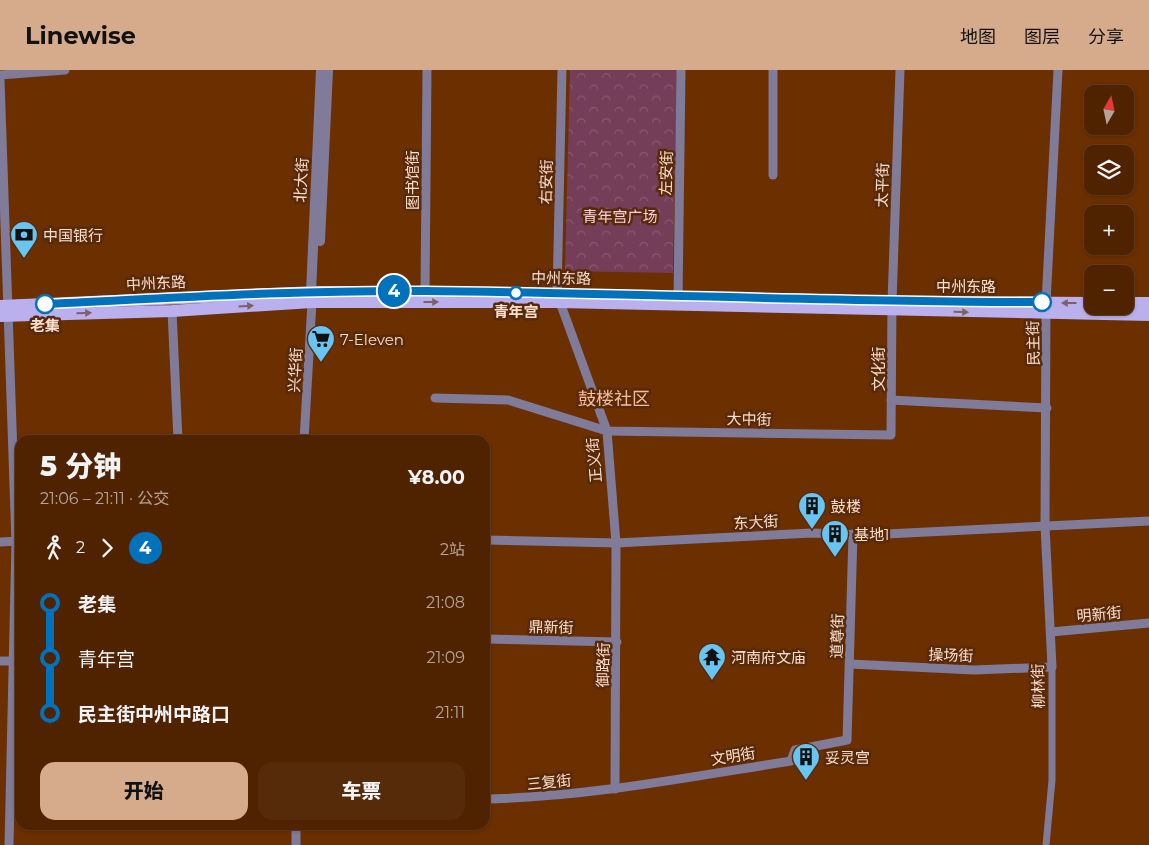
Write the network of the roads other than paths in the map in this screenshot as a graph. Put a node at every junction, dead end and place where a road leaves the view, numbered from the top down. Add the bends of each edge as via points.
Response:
1 (65, 70) edge
2 (321, 70) edge
3 (328, 70) edge
4 (427, 70) edge
5 (562, 70) edge
6 (681, 70) edge
7 (773, 70) edge
8 (900, 70) edge
9 (1058, 70) edge
10 (0, 75) edge
11 (0, 80) edge
12 (773, 175) dead end
13 (425, 291) junction
14 (313, 295) junction
15 (558, 298) junction
16 (678, 301) junction
17 (1134, 303) edge
18 (1149, 303) edge
19 (1084, 304) edge
20 (892, 306) junction
21 (1046, 308) junction
22 (3, 311) edge
23 (172, 311) junction
24 (1149, 316) edge
25 (435, 398) dead end
26 (892, 400) junction
27 (1047, 408) junction
28 (611, 431) junction
29 (178, 435) edge
30 (304, 435) edge
31 (891, 435) joint
32 (15, 445) edge
33 (1149, 521) edge
34 (1045, 526) junction
35 (853, 534) junction
36 (490, 540) edge
37 (15, 541) edge
38 (0, 542) edge
39 (616, 543) junction
40 (1149, 623) edge
41 (15, 631) edge
42 (1051, 632) junction
43 (490, 639) edge
44 (617, 642) junction
45 (0, 661) edge
46 (14, 661) junction
47 (850, 664) junction
48 (1052, 667) junction
49 (15, 721) edge
50 (846, 740) joint
51 (615, 789) junction
52 (15, 790) edge
53 (490, 799) edge
54 (296, 830) edge
55 (9, 845) edge
56 (296, 845) edge
57 (1046, 845) edge

1 - 10 street
2 - 14 street, 北大街
3 - 14 street, 北大街
4 - 13 street, 图书馆街
5 - 15 street, 右安街
6 - 16 street, 左安街
7 - 12 street
8 - 20 street, 太平街
9 - 21 street, 民主街
11 - 22 street
13 - 14 main road, 中州东路
13 - 15 main road, 中州东路
14 -> 15 main road, 中州东路
14 - 22 main road, 中州东路
23 -> 14 main road, 中州东路
14 - 30 street, 兴华街
15 - 16 main road, 中州东路
15 - 28 street, 正义街
16 - 20 main road, 中州东路
17 - 18 main road
19 -> 21 main road, 中州东路
20 - 21 main road, 中州东路
20 - 26 street, 文化街
21 - 24 main road, 中州东路
21 - 27 street, 民主街
22 -> 23 main road, 中州东路
22 - 32 street
23 - 29 street
25 - 28 street, 大中街 via 508,400
26 - 27 street
26 - 31 street, 文化街
27 - 34 street, 民主街
28 - 31 street, 大中街
28 - 39 street, 正义街
33 - 34 street, 东大街
34 - 35 street, 东大街
34 - 42 street, 柳林街
35 - 39 street, 东大街 via 812,533
35 - 47 street, 道尊街
36 - 39 street, 东大街
37 - 38 street
39 - 44 street, 御路街
40 - 42 street, 明新街
41 - 46 street
42 - 48 street, 柳林街
43 - 44 street, 鼎新街
44 - 51 street, 御路街
45 - 46 street
46 - 49 street
47 - 48 street, 操场街 via 974,670
47 - 50 street, 道尊街
48 - 57 street, 柳林街 via 1052,780
50 - 51 street, 文明街 via 795,750 790,761
51 - 53 street, 三复街
52 - 55 street
54 - 56 street

